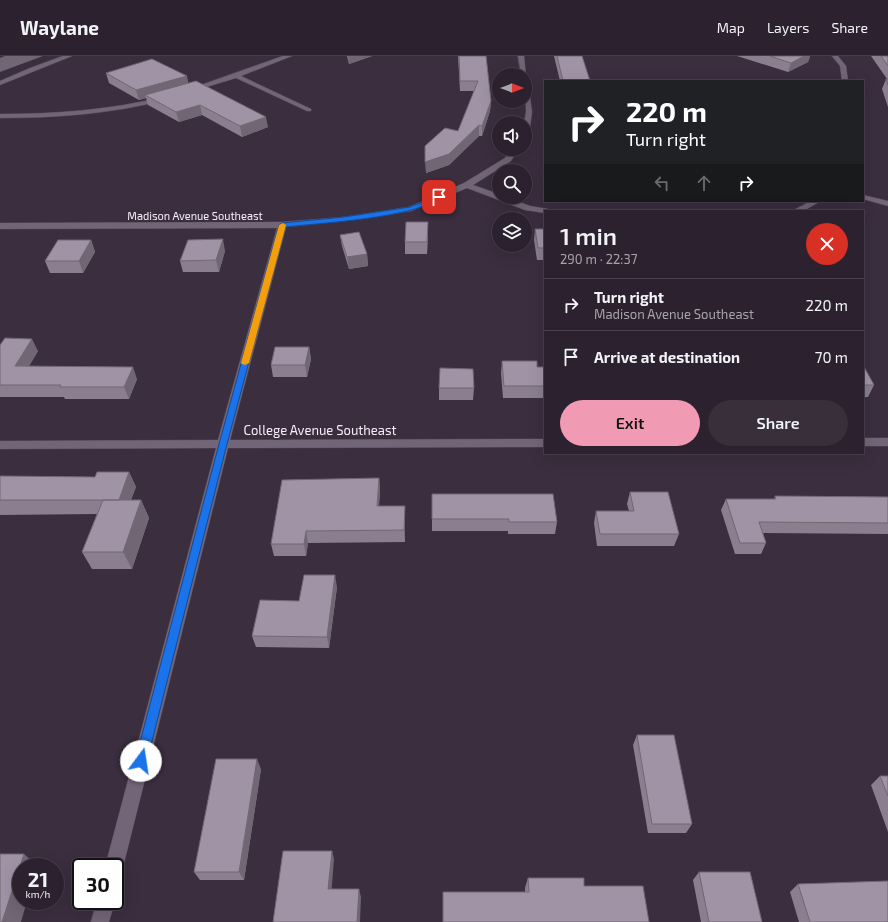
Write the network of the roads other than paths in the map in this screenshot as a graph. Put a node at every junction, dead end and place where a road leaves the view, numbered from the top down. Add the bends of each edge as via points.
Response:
1 (69, 56) edge
2 (289, 56) edge
3 (521, 56) edge
4 (835, 56) edge
5 (523, 68) edge
6 (236, 76) junction
7 (845, 80) edge
8 (0, 83) edge
9 (183, 92) edge
10 (168, 97) edge
11 (309, 110) dead end
12 (0, 116) edge
13 (510, 156) edge
14 (467, 185) junction
15 (864, 197) edge
16 (815, 202) edge
17 (888, 204) edge
18 (798, 210) edge
19 (544, 211) edge
20 (282, 225) junction
21 (0, 226) edge
22 (864, 442) edge
23 (888, 442) edge
24 (544, 443) edge
25 (223, 444) junction
26 (0, 445) edge
27 (116, 858) edge
28 (103, 910) edge
29 (100, 922) edge

1 - 8 street
2 - 6 street
3 - 5 street
4 - 7 street via 843,66
6 - 9 street
6 - 11 street
10 - 12 street via 102,112
13 - 14 street, Madison Avenue Southeast
14 - 19 street via 528,208
14 - 20 street, Madison Avenue Southeast via 411,209
15 - 17 street
16 - 18 street
20 - 21 street, Madison Avenue Southeast
20 - 25 street
22 - 23 street
24 - 25 street, College Avenue Southeast
25 - 26 street, College Avenue Southeast
25 - 27 street
28 - 29 street

